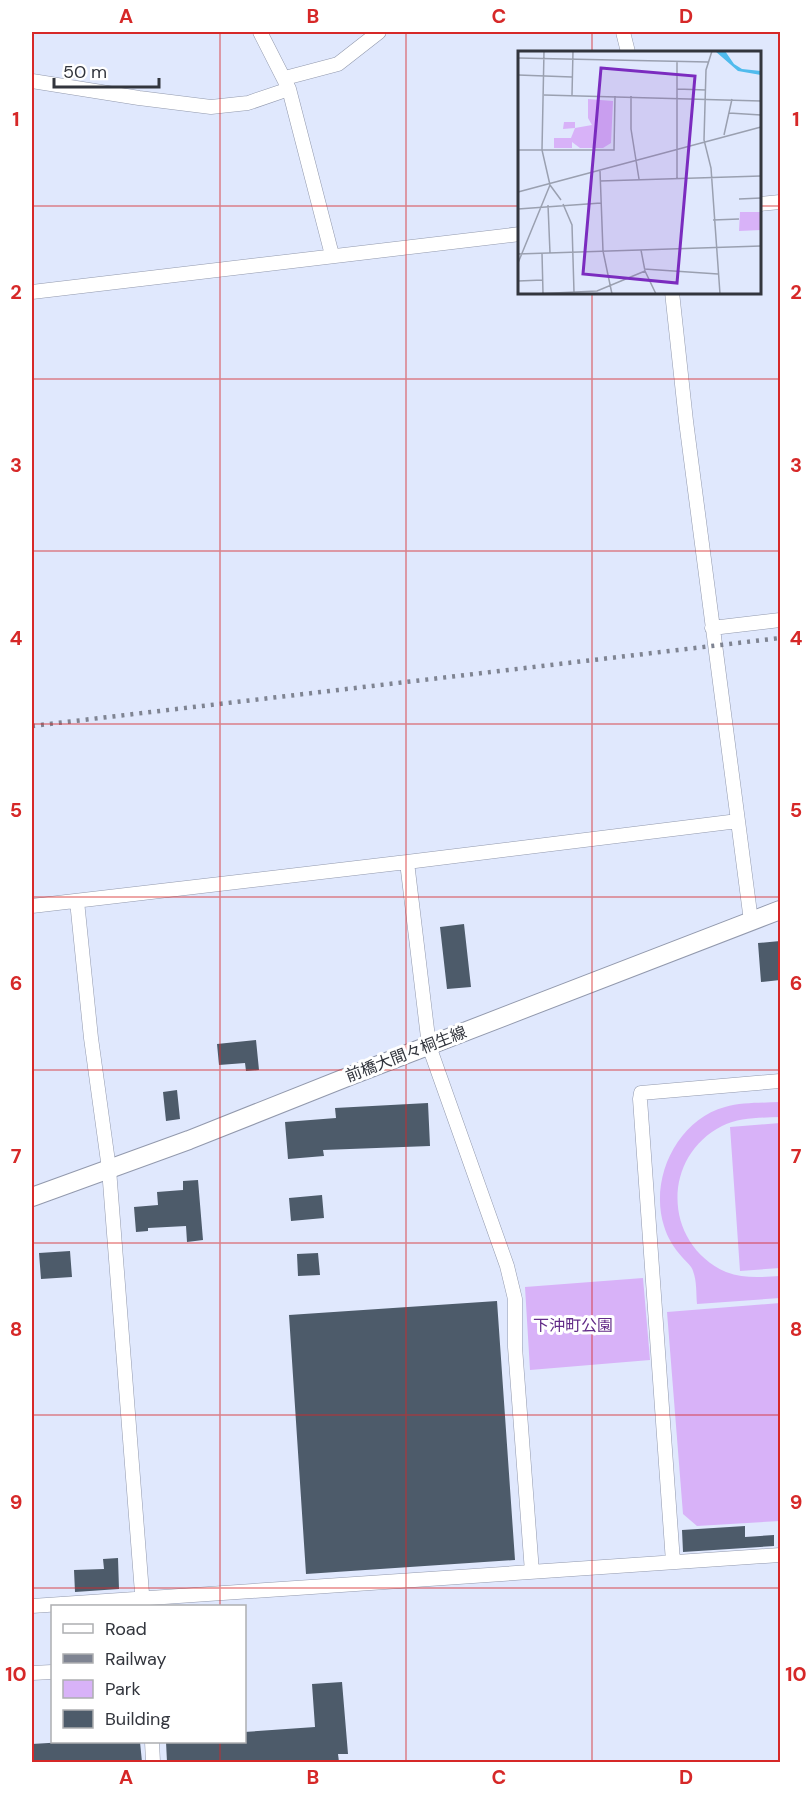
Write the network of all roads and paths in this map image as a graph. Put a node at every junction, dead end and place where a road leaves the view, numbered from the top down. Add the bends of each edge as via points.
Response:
1 (260, 32) edge
2 (379, 32) edge
3 (623, 32) edge
4 (628, 51) edge
5 (32, 81) edge
6 (287, 83) junction
7 (780, 202) edge
8 (761, 204) edge
9 (518, 234) edge
10 (332, 255) junction
11 (32, 291) edge
12 (672, 294) edge
13 (780, 620) edge
14 (712, 628) junction
15 (738, 821) junction
16 (407, 862) junction
17 (77, 901) junction
18 (32, 906) edge
19 (780, 910) edge
20 (751, 921) junction
21 (429, 1046) junction
22 (780, 1081) edge
23 (109, 1169) junction
24 (32, 1197) edge
25 (780, 1555) edge
26 (673, 1562) junction
27 (532, 1572) junction
28 (142, 1603) edge
29 (51, 1605) edge
30 (69, 1605) edge
31 (32, 1606) edge
32 (51, 1672) edge
33 (32, 1673) edge
34 (152, 1743) edge
35 (153, 1762) edge

1 - 6 street
2 - 6 street via 339,64
3 - 4 street
5 - 6 street via 211,107 248,103
6 - 10 street
7 - 8 street
9 - 10 street
10 - 11 street
12 - 14 street
13 - 14 street
14 - 15 street
15 - 16 street
15 - 20 street
16 - 17 street
16 - 21 street
17 - 18 street
17 - 23 street
19 - 20 main road, 前橋大間々桐生線
20 - 21 main road, 前橋大間々桐生線
21 - 23 main road, 前橋大間々桐生線
21 - 27 street via 507,1266 515,1299
22 - 26 street via 641,1093
23 - 24 main road, 前橋大間々桐生線
23 - 28 street
25 - 26 street
26 - 27 street
27 - 28 street
28 - 30 street
29 - 31 street
32 - 33 street
34 - 35 street

